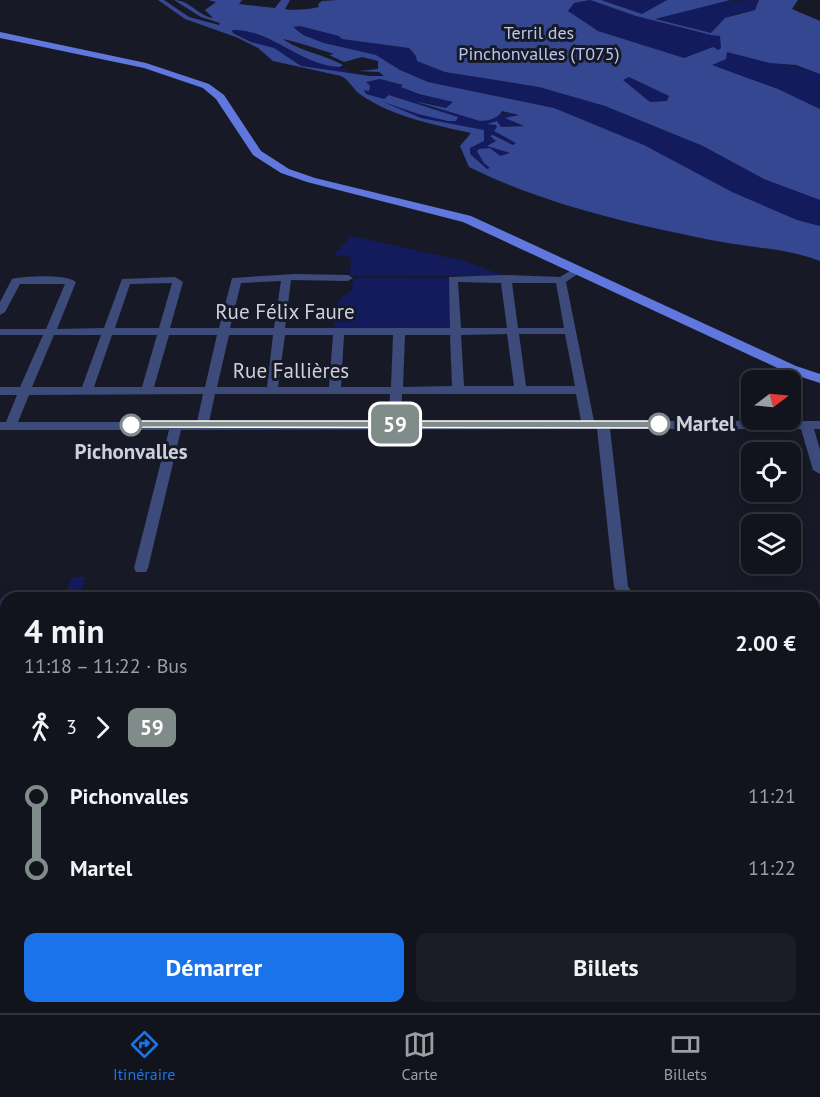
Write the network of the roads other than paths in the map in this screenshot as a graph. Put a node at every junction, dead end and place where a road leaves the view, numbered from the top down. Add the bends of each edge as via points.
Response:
1 (0, 35) edge
2 (578, 269) junction
3 (348, 278) dead end
4 (506, 278) junction
5 (286, 279) junction
6 (561, 279) junction
7 (0, 312) edge
8 (571, 331) junction
9 (0, 332) edge
10 (51, 332) junction
11 (108, 332) junction
12 (164, 332) junction
13 (224, 332) junction
14 (281, 332) junction
15 (339, 332) junction
16 (399, 332) junction
17 (455, 332) junction
18 (513, 332) junction
19 (820, 380) edge
20 (520, 390) junction
21 (582, 390) junction
22 (0, 391) edge
23 (26, 391) junction
24 (87, 391) junction
25 (147, 391) junction
26 (211, 391) junction
27 (272, 391) junction
28 (335, 391) junction
29 (397, 391) junction
30 (458, 391) junction
31 (396, 424) junction
32 (588, 424) junction
33 (603, 424) junction
34 (176, 425) junction
35 (202, 425) junction
36 (813, 425) edge
37 (5, 426) edge
38 (820, 470) edge
39 (141, 567) dead end
40 (623, 592) edge

1 - 2 main road via 189,79 220,97 252,147 276,166 311,180 466,219
2 - 6 street
2 - 19 main road
3 - 5 street
4 - 6 street
4 - 17 street via 453,279
4 - 18 street
5 - 13 street via 236,280
5 - 14 street
6 - 8 street
7 - 10 street via 16,282 71,282
8 - 18 street, Rue Félix Faure
8 - 21 street
9 - 10 street, Rue Félix Faure
10 - 11 street, Rue Félix Faure
10 - 23 street
11 - 12 street, Rue Félix Faure
11 - 12 street via 126,281 175,280 178,282
11 - 24 street
12 - 13 street, Rue Félix Faure
12 - 25 street
13 - 14 street, Rue Félix Faure
13 - 26 street
14 - 15 street, Rue Félix Faure
14 - 27 street
15 - 16 street, Rue Félix Faure
15 - 28 street
16 - 17 street, Rue Félix Faure
16 - 29 street
17 - 18 street, Rue Félix Faure
17 - 30 street
18 - 20 street
20 - 21 street, Rue Fallières
20 - 30 street, Rue Fallières
21 - 32 street
22 - 23 street, Rue Fallières
23 - 24 street, Rue Fallières
23 - 37 street
24 - 25 street, Rue Fallières
25 - 26 street, Rue Fallières
26 - 27 street, Rue Fallières
26 - 35 street
27 - 28 street, Rue Fallières
28 - 29 street, Rue Fallières
29 - 30 street, Rue Fallières
29 - 31 street
31 - 32 street
31 - 35 street
32 - 33 street
33 - 36 street
33 - 40 street
34 - 35 street
34 - 37 street
34 - 39 street
36 - 38 street

